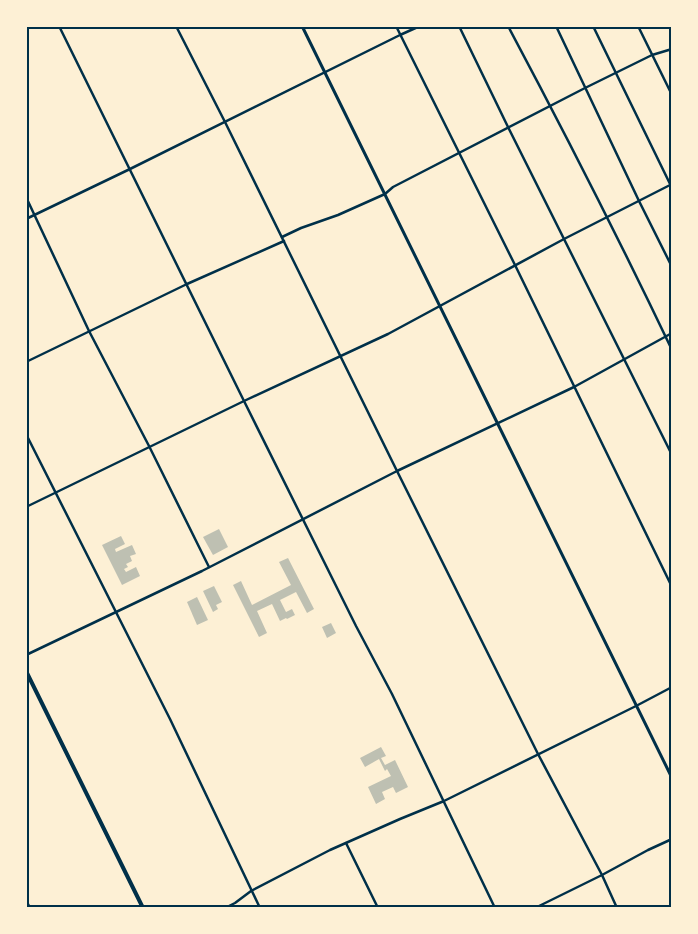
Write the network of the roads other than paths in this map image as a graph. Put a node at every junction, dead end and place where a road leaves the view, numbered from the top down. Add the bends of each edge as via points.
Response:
1 (59, 26) edge
2 (176, 26) edge
3 (302, 26) edge
4 (396, 26) edge
5 (420, 26) edge
6 (459, 26) edge
7 (508, 26) edge
8 (556, 26) edge
9 (593, 26) edge
10 (638, 26) edge
11 (400, 34) junction
12 (672, 48) edge
13 (652, 56) junction
14 (325, 73) junction
15 (616, 73) junction
16 (585, 88) junction
17 (672, 95) edge
18 (550, 106) junction
19 (225, 122) junction
20 (508, 128) junction
21 (460, 154) junction
22 (130, 169) junction
23 (671, 185) edge
24 (384, 194) junction
25 (26, 197) edge
26 (639, 201) junction
27 (35, 215) junction
28 (607, 216) junction
29 (26, 219) edge
30 (282, 237) junction
31 (564, 239) junction
32 (284, 241) junction
33 (515, 265) junction
34 (672, 267) edge
35 (187, 284) junction
36 (439, 306) junction
37 (88, 331) junction
38 (672, 333) edge
39 (666, 337) junction
40 (672, 350) edge
41 (340, 355) junction
42 (625, 359) junction
43 (26, 362) edge
44 (574, 386) junction
45 (244, 400) junction
46 (496, 423) junction
47 (26, 434) edge
48 (149, 446) junction
49 (672, 455) edge
50 (397, 471) junction
51 (56, 492) junction
52 (26, 507) edge
53 (303, 519) junction
54 (209, 567) junction
55 (672, 587) edge
56 (116, 611) junction
57 (26, 655) edge
58 (26, 671) edge
59 (672, 687) edge
60 (636, 706) junction
61 (538, 754) junction
62 (672, 778) edge
63 (444, 801) junction
64 (672, 839) edge
65 (346, 843) junction
66 (602, 875) junction
67 (251, 891) junction
68 (26, 900) edge
69 (30, 908) edge
70 (143, 908) edge
71 (225, 908) edge
72 (260, 908) edge
73 (378, 908) edge
74 (495, 908) edge
75 (535, 908) edge
76 (618, 908) edge

1 - 22 street
2 - 19 street
3 - 14 street
4 - 11 street
5 - 11 street
6 - 20 street
7 - 18 street
8 - 16 street
9 - 15 street
10 - 13 street
11 - 14 street
11 - 21 street
12 - 13 street
13 - 15 street
13 - 17 street
14 - 19 street
14 - 24 street
15 - 16 street
15 - 23 street
16 - 18 street
16 - 26 street
18 - 20 street
18 - 28 street
19 - 22 street
19 - 30 street
20 - 21 street
20 - 31 street
21 - 24 street
21 - 33 street
22 - 27 street
22 - 35 street
23 - 26 street
24 - 30 street
24 - 36 street
25 - 27 street
26 - 28 street
26 - 34 street
27 - 29 street
27 - 37 street
28 - 31 street
28 - 39 street
30 - 32 street
31 - 33 street
31 - 42 street
32 - 35 street
32 - 41 street
33 - 36 street
33 - 44 street
35 - 37 street
35 - 45 street
36 - 41 street
36 - 46 street
37 - 43 street
37 - 48 street
38 - 39 street
39 - 40 street
39 - 42 street
41 - 45 street
41 - 50 street
42 - 44 street
42 - 49 street
44 - 46 street
44 - 55 street
45 - 48 street
45 - 53 street
46 - 50 street
46 - 60 street
47 - 51 street
48 - 51 street
48 - 54 street
50 - 53 street
50 - 61 street
51 - 52 street
51 - 56 street
53 - 54 street
53 - 63 street
54 - 56 street
56 - 57 street
56 - 67 street
58 - 70 main road
59 - 60 street
60 - 61 street
60 - 62 street
61 - 63 street
61 - 66 street
63 - 65 street
63 - 74 street
64 - 66 street
65 - 67 street
65 - 73 street
66 - 75 street
66 - 76 street
67 - 71 street
67 - 72 street
68 - 69 street

